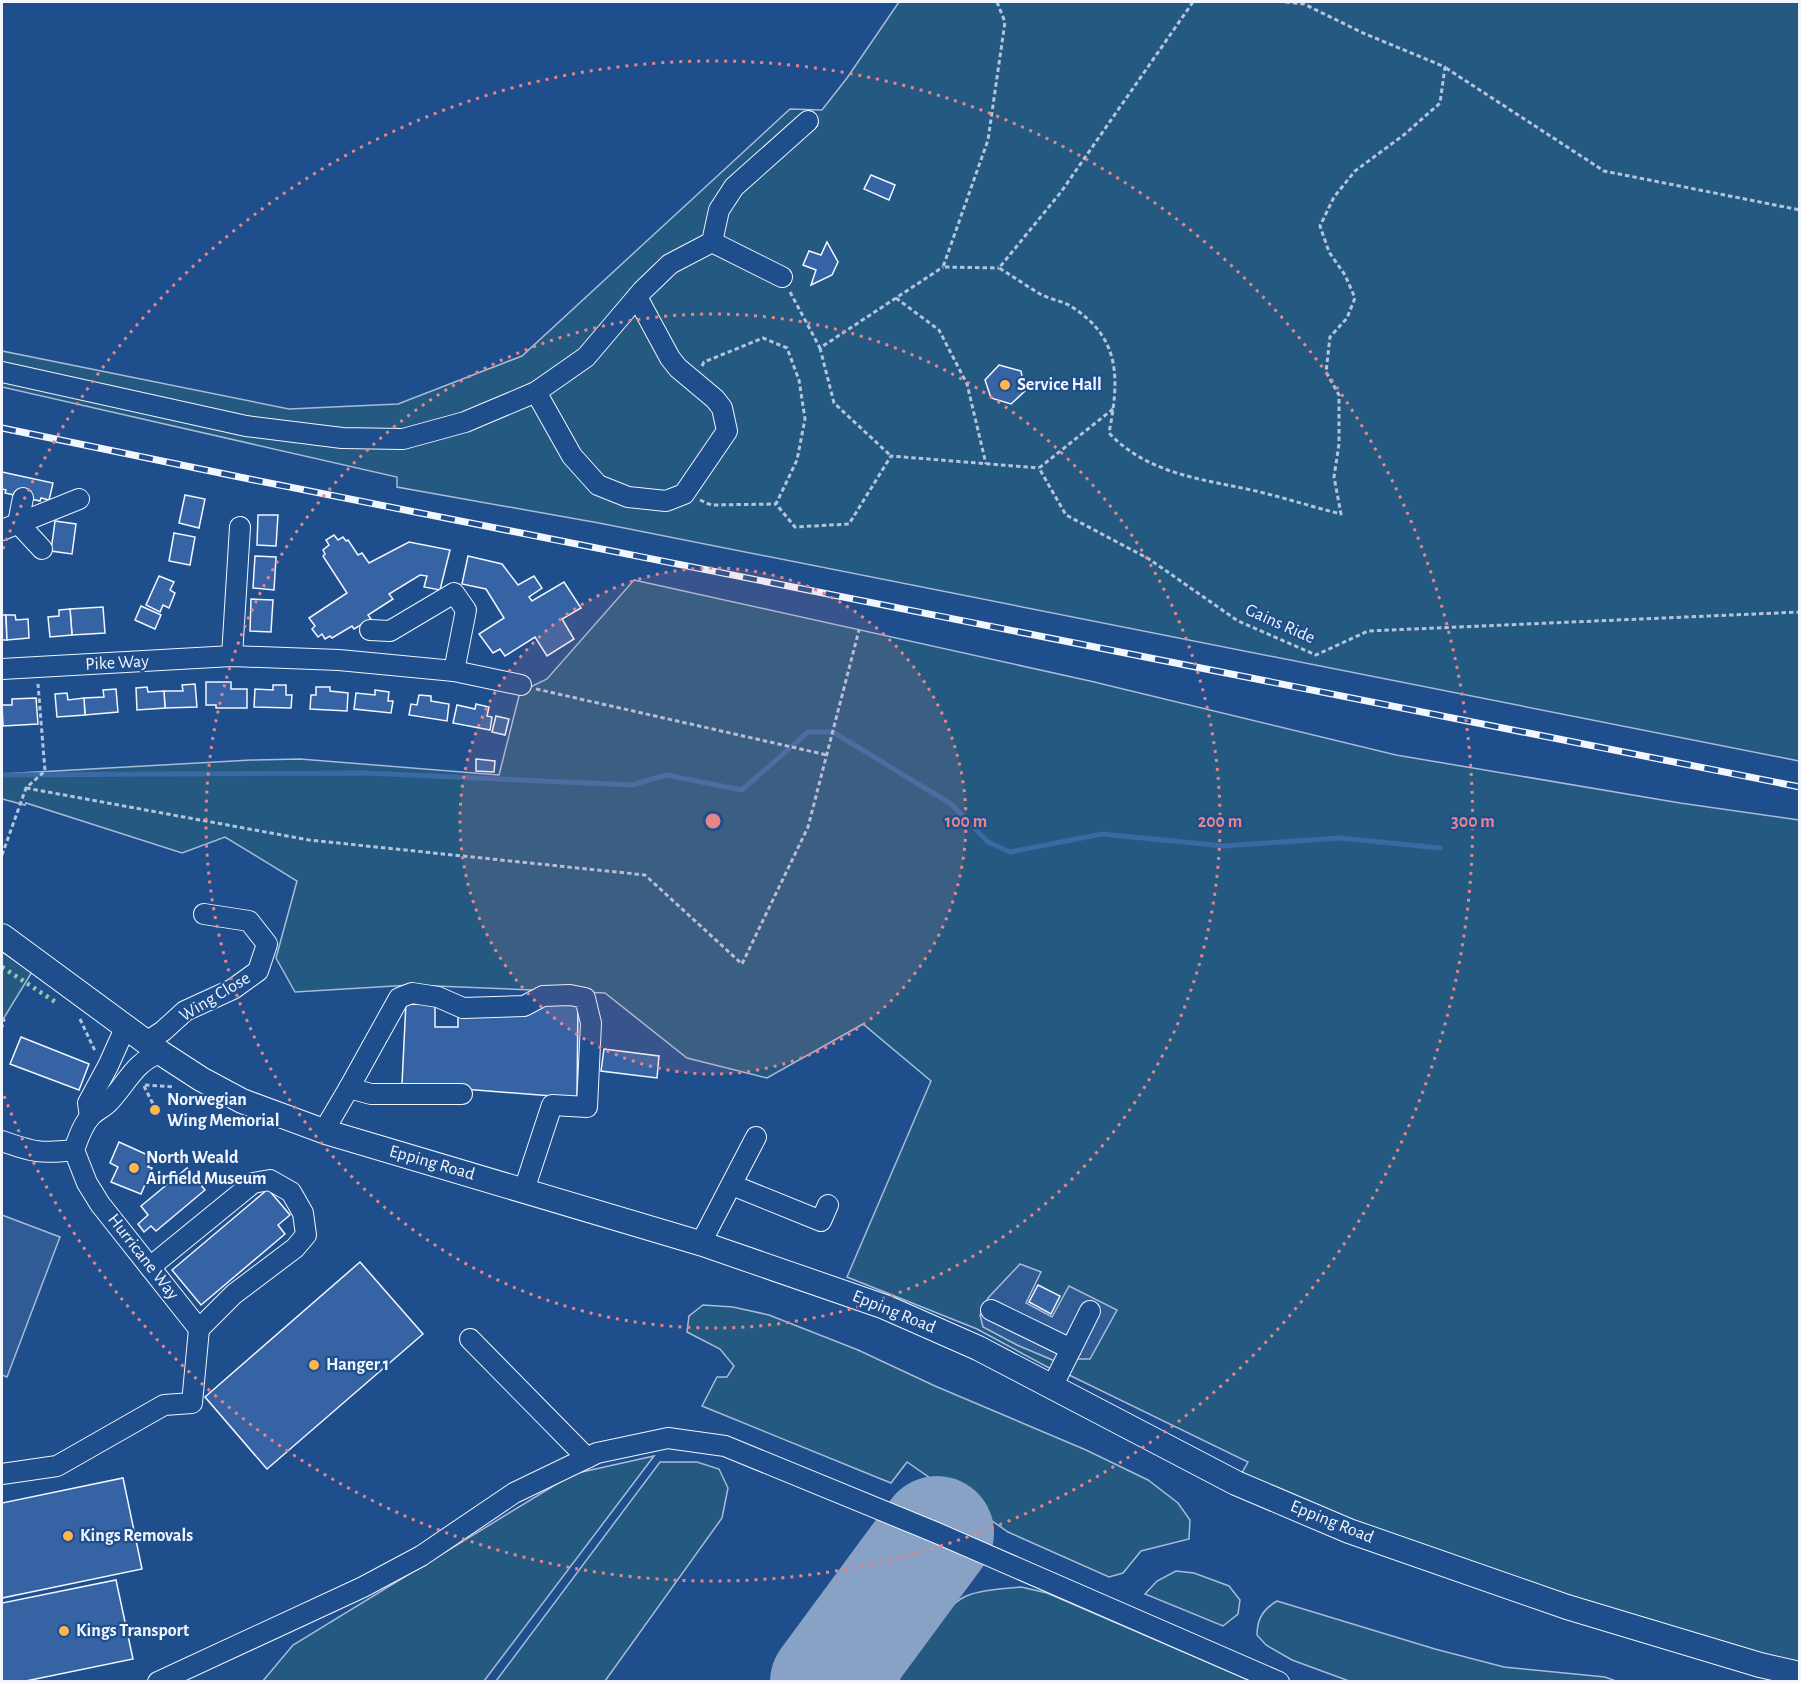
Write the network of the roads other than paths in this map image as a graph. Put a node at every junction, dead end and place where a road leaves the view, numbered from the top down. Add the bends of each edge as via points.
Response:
1 (808, 121) dead end
2 (712, 242) junction
3 (782, 278) road end
4 (636, 297) junction
5 (2, 372) edge
6 (536, 392) junction
7 (23, 498) dead end
8 (79, 499) dead end
9 (10, 526) edge
10 (240, 527) dead end
11 (42, 549) dead end
12 (370, 630) dead end
13 (231, 656) junction
14 (2, 669) edge
15 (454, 672) junction
16 (521, 685) road end
17 (204, 914) dead end
18 (2, 936) edge
19 (126, 1026) junction
20 (154, 1047) junction
21 (349, 1089) junction
22 (462, 1094) dead end
23 (90, 1118) junction
24 (326, 1132) junction
25 (756, 1137) dead end
26 (2, 1141) edge
27 (74, 1150) junction
28 (732, 1185) junction
29 (525, 1190) junction
30 (828, 1205) dead end
31 (703, 1244) junction
32 (150, 1267) junction
33 (991, 1310) dead end
34 (1090, 1311) dead end
35 (199, 1329) junction
36 (470, 1339) dead end
37 (1071, 1349) junction
38 (1052, 1387) junction
39 (587, 1458) junction
40 (2, 1474) edge
41 (1800, 1674) edge
42 (158, 1682) edge
43 (1279, 1682) edge

1 - 2 street via 734,187 719,210
2 - 3 street
2 - 4 street via 670,264
4 - 6 street via 586,357
4 - 6 street via 670,358 722,408 727,431 684,494 666,501 628,496 598,485 572,456
5 - 6 street via 246,426 342,438 403,439 465,422
7 - 9 street
8 - 9 street
9 - 11 street
10 - 13 street
12 - 15 street via 390,631 454,593 466,610
13 - 14 street, Pike Way
13 - 15 street, Pike Way via 339,660
15 - 16 street, Pike Way
17 - 20 street, Wing Close via 249,921 267,944 258,971 233,989 185,1011 163,1031
18 - 19 main road, Epping Road
19 - 20 main road, Epping Road
19 - 23 street via 88,1103
20 - 23 street via 151,1056
20 - 24 main road, Epping Road via 242,1101
21 - 22 street via 371,1094
21 - 24 street
21 - 29 street via 399,998 421,994 463,1008 524,1006 543,996 570,994 585,998 591,1023 587,1107 552,1105
23 - 27 street
24 - 29 main road, Epping Road
25 - 28 street
26 - 27 street via 47,1153
27 - 32 street, Hurricane Way via 100,1204
28 - 30 street via 821,1221
28 - 31 street
29 - 31 main road, Epping Road
31 - 38 main road, Epping Road via 885,1306
32 - 35 street, Hurricane Way
32 - 35 street via 253,1183 270,1180 291,1192 303,1213 306,1235 295,1248 234,1294
33 - 37 street
34 - 37 street
35 - 40 street via 192,1403 164,1405 57,1466
36 - 39 street
37 - 38 street
38 - 41 main road, Epping Road via 1236,1484 1349,1531 1567,1607
39 - 42 street via 514,1493 421,1556 363,1587
39 - 43 street via 668,1438 725,1446 937,1533

